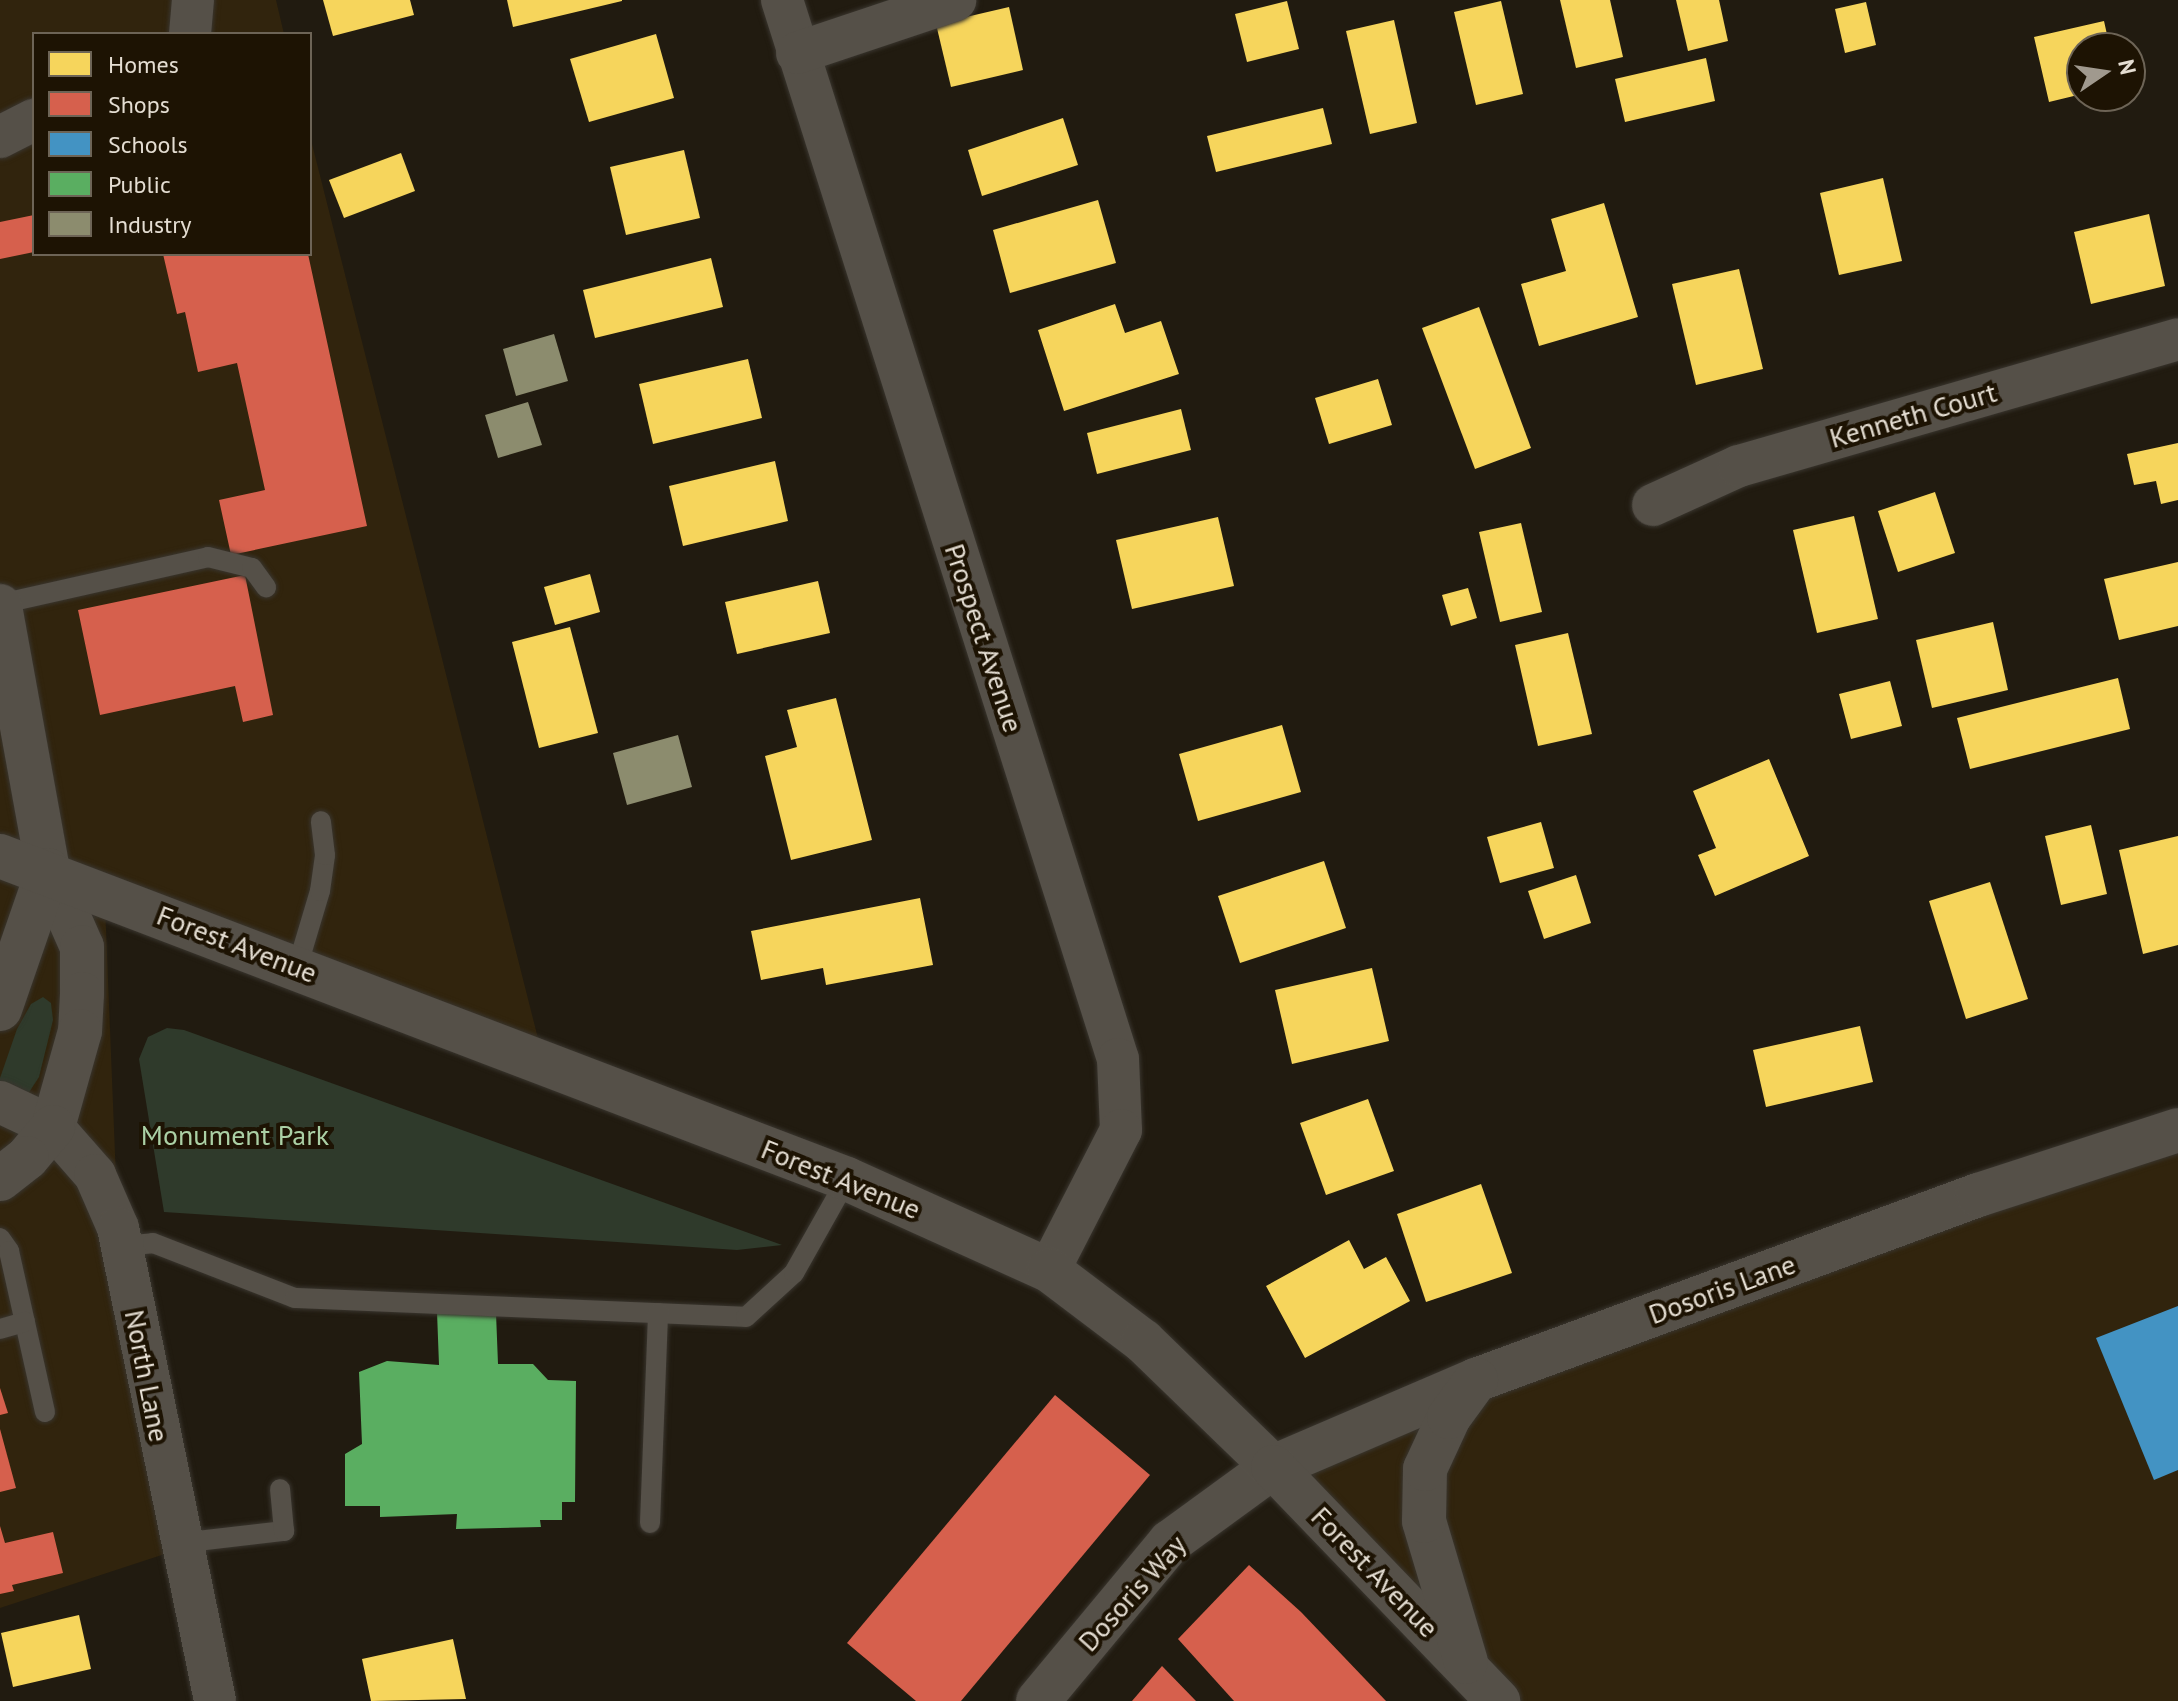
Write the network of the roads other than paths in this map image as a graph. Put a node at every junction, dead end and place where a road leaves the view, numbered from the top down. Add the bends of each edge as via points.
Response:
1 (193, 0) edge
2 (782, 0) edge
3 (955, 0) edge
4 (190, 32) edge
5 (797, 53) junction
6 (32, 121) edge
7 (0, 137) edge
8 (2178, 339) edge
9 (1653, 505) dead end
10 (266, 587) dead end
11 (0, 605) edge
12 (321, 821) dead end
13 (0, 856) edge
14 (48, 870) junction
15 (297, 968) junction
16 (0, 1009) edge
17 (0, 1102) edge
18 (53, 1127) junction
19 (2178, 1130) edge
20 (0, 1179) edge
21 (847, 1179) junction
22 (0, 1238) edge
23 (121, 1246) junction
24 (1049, 1270) junction
25 (658, 1313) junction
26 (25, 1322) junction
27 (0, 1329) edge
28 (1476, 1380) junction
29 (45, 1412) dead end
30 (1273, 1467) junction
31 (280, 1489) dead end
32 (650, 1523) dead end
33 (180, 1543) junction
34 (1468, 1668) junction
35 (215, 1701) edge
36 (1038, 1701) edge
37 (1498, 1701) edge

1 - 4 street
2 - 5 street, Prospect Avenue
3 - 5 street
5 - 24 street, Prospect Avenue via 1118,1059 1121,1130
6 - 7 street
8 - 9 street, Kenneth Court via 1739,466
10 - 11 lane via 252,568 208,557
11 - 14 street
12 - 15 lane via 325,855 320,891
13 - 14 street, Forest Avenue
14 - 15 street, Forest Avenue
14 - 16 street
14 - 18 street via 82,947 80,1031
15 - 21 street, Forest Avenue
17 - 18 street, North Lane
18 - 20 street
18 - 23 street, North Lane via 95,1175
19 - 28 street, Dosoris Lane via 1978,1195
21 - 24 street, Forest Avenue
21 - 25 lane via 794,1273 746,1317
22 - 26 lane via 9,1251
23 - 25 lane via 153,1243 295,1298
23 - 33 street, North Lane
24 - 30 street, Forest Avenue via 1143,1341
25 - 32 lane
26 - 27 lane
26 - 29 lane
28 - 30 street, Dosoris Lane
28 - 34 street via 1449,1417 1425,1469 1424,1521
30 - 34 street, Forest Avenue
30 - 36 street, Dosoris Way via 1170,1542
31 - 33 lane via 284,1531
33 - 35 street, North Lane
34 - 37 street, Forest Avenue

